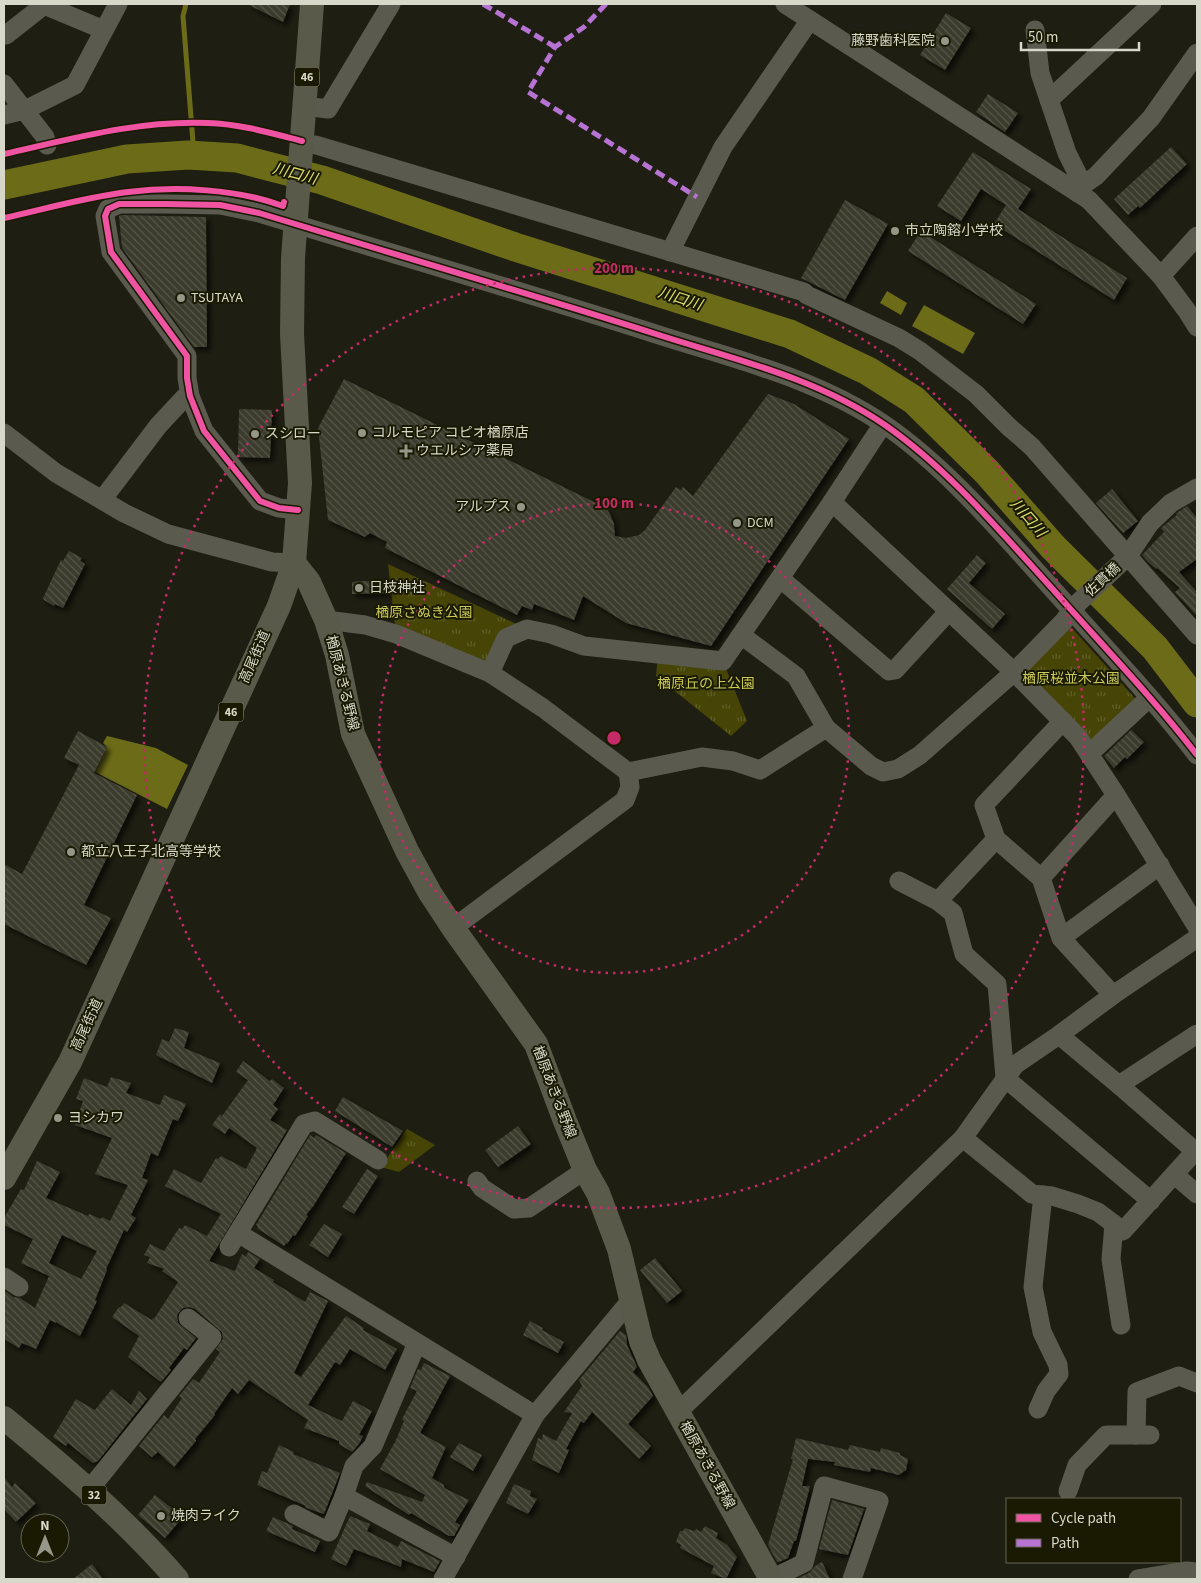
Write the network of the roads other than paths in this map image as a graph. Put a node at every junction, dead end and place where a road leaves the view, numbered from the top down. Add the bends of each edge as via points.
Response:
1 (118, 4) edge
2 (312, 4) edge
3 (391, 4) edge
4 (785, 4) edge
5 (1149, 5) edge
6 (810, 20) junction
7 (104, 30) junction
8 (1035, 30) dead end
9 (6, 35) dead end
10 (1197, 53) edge
11 (4, 84) edge
12 (1049, 100) junction
13 (305, 106) junction
14 (25, 110) junction
15 (4, 115) edge
16 (47, 145) dead end
17 (308, 148) junction
18 (1081, 189) junction
19 (296, 215) junction
20 (1197, 236) edge
21 (670, 252) junction
22 (1161, 276) junction
23 (1197, 327) edge
24 (190, 396) junction
25 (883, 424) junction
26 (4, 433) edge
27 (1197, 488) edge
28 (102, 500) junction
29 (832, 502) junction
30 (298, 510) junction
31 (1126, 558) junction
32 (294, 563) junction
33 (781, 579) junction
34 (1077, 605) junction
35 (949, 610) junction
36 (326, 620) junction
37 (742, 635) junction
38 (1197, 636) edge
39 (1014, 672) junction
40 (490, 673) junction
41 (1149, 698) junction
42 (1064, 721) junction
43 (826, 728) junction
44 (1089, 754) junction
45 (1197, 755) edge
46 (628, 772) junction
47 (1116, 795) junction
48 (996, 839) junction
49 (1160, 865) junction
50 (1041, 878) junction
51 (899, 882) dead end
52 (938, 901) junction
53 (1197, 927) edge
54 (454, 928) junction
55 (1061, 938) junction
56 (1197, 938) edge
57 (1112, 995) junction
58 (1197, 1034) edge
59 (1059, 1036) junction
60 (1005, 1078) junction
61 (1119, 1085) junction
62 (963, 1138) junction
63 (1196, 1150) edge
64 (378, 1160) dead end
65 (585, 1170) junction
66 (1175, 1175) junction
67 (4, 1178) edge
68 (477, 1181) dead end
69 (1197, 1194) edge
70 (1043, 1195) junction
71 (1151, 1201) junction
72 (1114, 1224) junction
73 (630, 1300) junction
74 (188, 1318) dead end
75 (1121, 1325) dead end
76 (417, 1343) junction
77 (1197, 1383) edge
78 (1038, 1409) dead end
79 (678, 1412) junction
80 (535, 1415) junction
81 (4, 1418) edge
82 (89, 1490) junction
83 (1068, 1491) dead end
84 (344, 1496) junction
85 (294, 1514) dead end
86 (456, 1557) junction
87 (1197, 1572) edge
88 (177, 1579) edge
89 (444, 1579) edge
90 (771, 1579) edge
91 (852, 1579) edge
92 (1138, 1579) edge

1 - 7 street
2 - 13 main road, 46
3 - 13 street via 328,109
4 - 6 street
5 - 12 street
6 - 18 street
6 - 21 street via 723,147
7 - 9 street via 44,5
7 - 14 street via 75,85
8 - 12 street via 1040,73
10 - 18 street via 1152,118
11 - 14 street
12 - 18 street
13 - 17 main road, 46
14 - 15 street
14 - 16 street
17 - 19 main road, 46
17 - 21 street
18 - 22 street
19 - 24 street via 220,206 103,203 110,249 187,356
19 - 25 street via 518,292 789,376 832,394
19 - 30 main road, 高尾街道 / 46 via 292,325 300,483
20 - 22 street
21 - 31 street via 804,292 920,351 976,394 1032,447
22 - 23 street
24 - 28 street via 184,398 158,426
24 - 30 street via 204,430 260,501
25 - 29 street
25 - 34 street via 938,467
26 - 28 street via 56,473
27 - 31 street, 佐貫橋 via 1171,503 1150,523
28 - 32 street via 168,534 272,562
29 - 33 street
29 - 35 street
30 - 32 main road, 高尾街道 / 46
31 - 34 street, 佐貫橋
31 - 38 street
32 - 36 main road, 楢原あきる野線 via 308,582
32 - 67 main road, 高尾街道 / 46 via 279,606 70,1062
33 - 35 street via 889,671 895,670
33 - 37 street
34 - 39 street, 佐貫橋
34 - 41 street
35 - 39 street
36 - 40 street via 366,625 396,634
36 - 54 main road, 楢原あきる野線 via 337,655 353,734 407,851
37 - 40 street via 723,661 584,646 527,628 506,638
37 - 43 street, 佐貫橋 via 796,676
39 - 42 street
39 - 43 street, 佐貫橋 via 920,755 898,769 883,772 871,766
40 - 46 street
41 - 44 street
41 - 45 street
42 - 44 street
42 - 48 street via 984,805
43 - 46 street via 760,770 733,761 702,757
44 - 47 street
46 - 54 street via 630,787 625,800
47 - 49 street
47 - 50 street
48 - 50 street
48 - 52 street
49 - 53 street
49 - 55 street
50 - 55 street
51 - 52 street
52 - 60 street via 953,913 964,954 997,984
54 - 65 main road, 楢原あきる野線 via 536,1044
55 - 57 street
56 - 57 street
57 - 59 street
58 - 61 street
59 - 60 street via 1015,1065
59 - 61 street
60 - 62 street
60 - 71 street
61 - 63 street
62 - 70 street via 1032,1194
62 - 79 street
63 - 66 street
64 - 76 street via 315,1121 304,1124 234,1240
65 - 68 street via 529,1208 514,1209 482,1188
65 - 73 main road, 楢原あきる野線 via 598,1193 619,1249
66 - 69 street
66 - 71 street
70 - 72 street via 1098,1212
70 - 78 street via 1033,1287 1042,1332 1059,1374 1046,1390
71 - 72 street via 1123,1231
72 - 75 street via 1111,1259
73 - 79 main road, 楢原あきる野線 via 649,1360
73 - 80 street
74 - 82 street via 212,1337
76 - 80 street
76 - 84 street via 373,1446 354,1466
77 - 83 street via 1179,1376 1137,1392 1143,1435 1106,1435 1077,1464
79 - 90 main road, 楢原あきる野線
80 - 86 street
81 - 82 main road, 32
82 - 88 main road, 32
84 - 85 street via 329,1532
84 - 86 street
86 - 89 street
87 - 92 street
90 - 91 street via 804,1563 824,1486 879,1501

